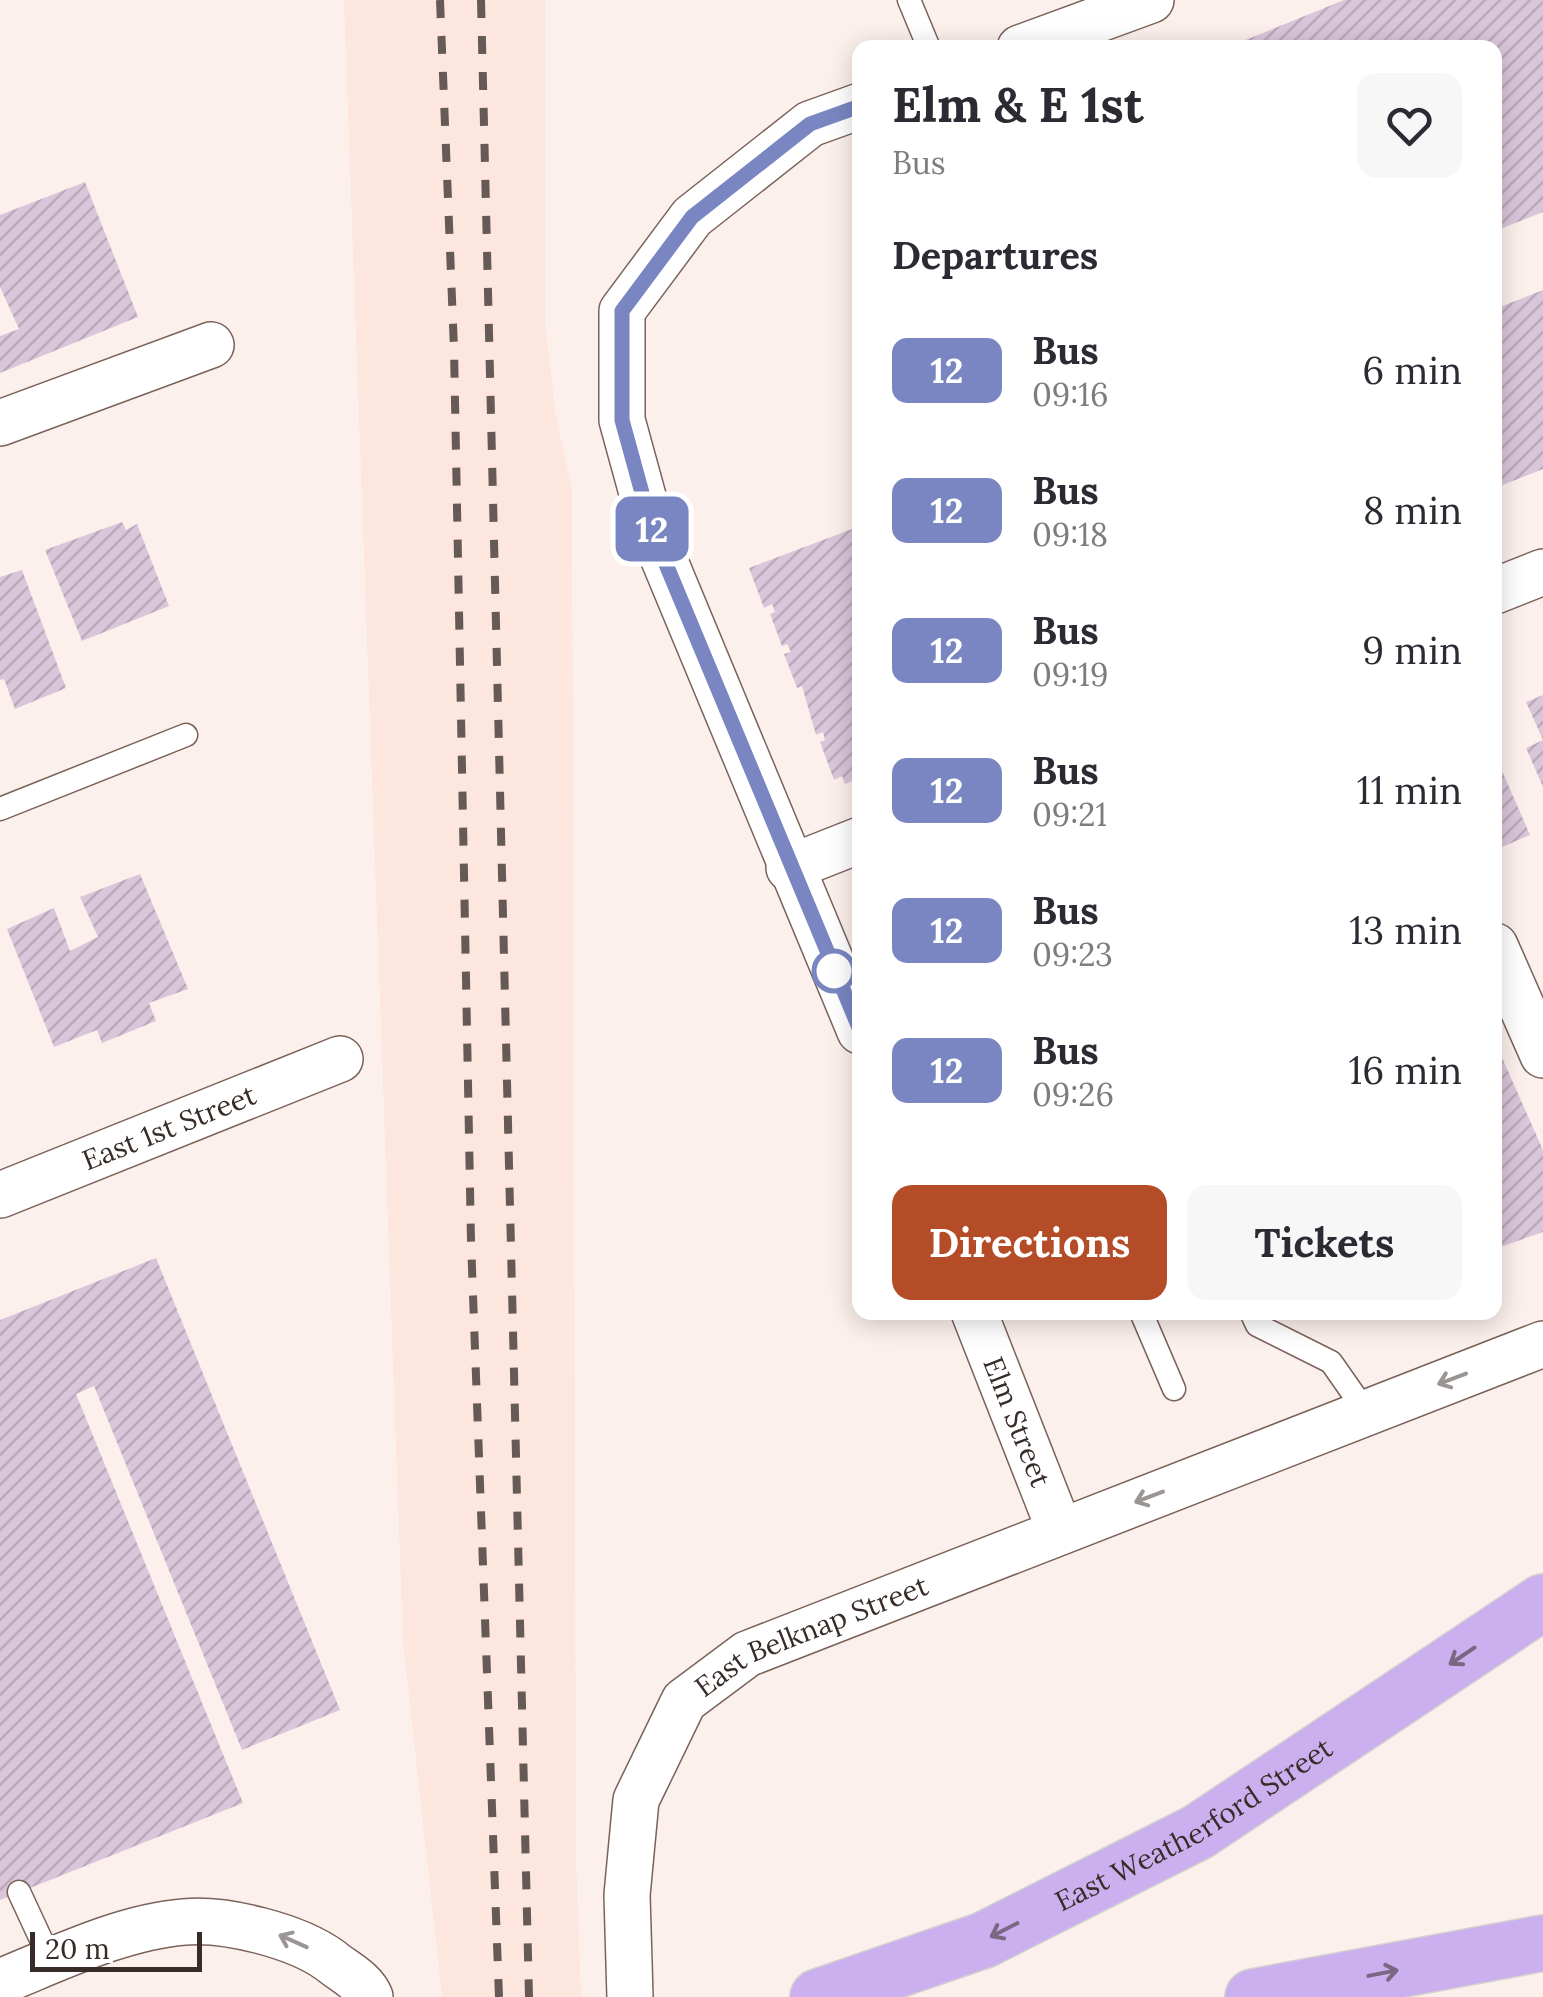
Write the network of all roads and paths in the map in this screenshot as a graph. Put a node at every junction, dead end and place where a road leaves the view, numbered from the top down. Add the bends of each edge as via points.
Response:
1 (909, 0) edge
2 (1151, 0) edge
3 (926, 40) edge
4 (1042, 40) edge
5 (852, 109) edge
6 (211, 346) dead end
7 (0, 423) edge
8 (1543, 572) edge
9 (1502, 588) edge
10 (186, 735) dead end
11 (0, 809) edge
12 (852, 843) edge
13 (789, 868) junction
14 (1502, 962) edge
15 (852, 1012) edge
16 (1543, 1055) edge
17 (340, 1059) dead end
18 (0, 1195) edge
19 (977, 1320) edge
20 (1144, 1320) edge
21 (1254, 1320) edge
22 (1543, 1344) edge
23 (1174, 1389) dead end
24 (1366, 1412) junction
25 (1060, 1531) junction
26 (1543, 1602) edge
27 (19, 1892) dead end
28 (1543, 1942) edge
29 (51, 1961) junction
30 (0, 1982) edge
31 (370, 1997) edge
32 (630, 1997) edge
33 (818, 1997) edge
34 (1253, 1997) edge

1 - 3 lane
2 - 4 street
5 - 13 street via 810,124 692,217 622,311 622,420 653,533
6 - 7 street
8 - 9 street
10 - 11 lane
12 - 13 street
13 - 15 street
14 - 16 street
17 - 18 street, East 1st Street
19 - 25 street, Elm Street
20 - 23 lane
21 - 24 lane via 1331,1362
22 -> 24 street
24 -> 25 street
25 - 32 street, East Belknap Street via 747,1654 684,1701 636,1800 626,1895
26 -> 33 main road, East Weatherford Street via 1198,1832 984,1940
27 - 29 lane
34 -> 28 main road
29 - 30 street
31 -> 29 street via 324,1956 280,1935 186,1922

